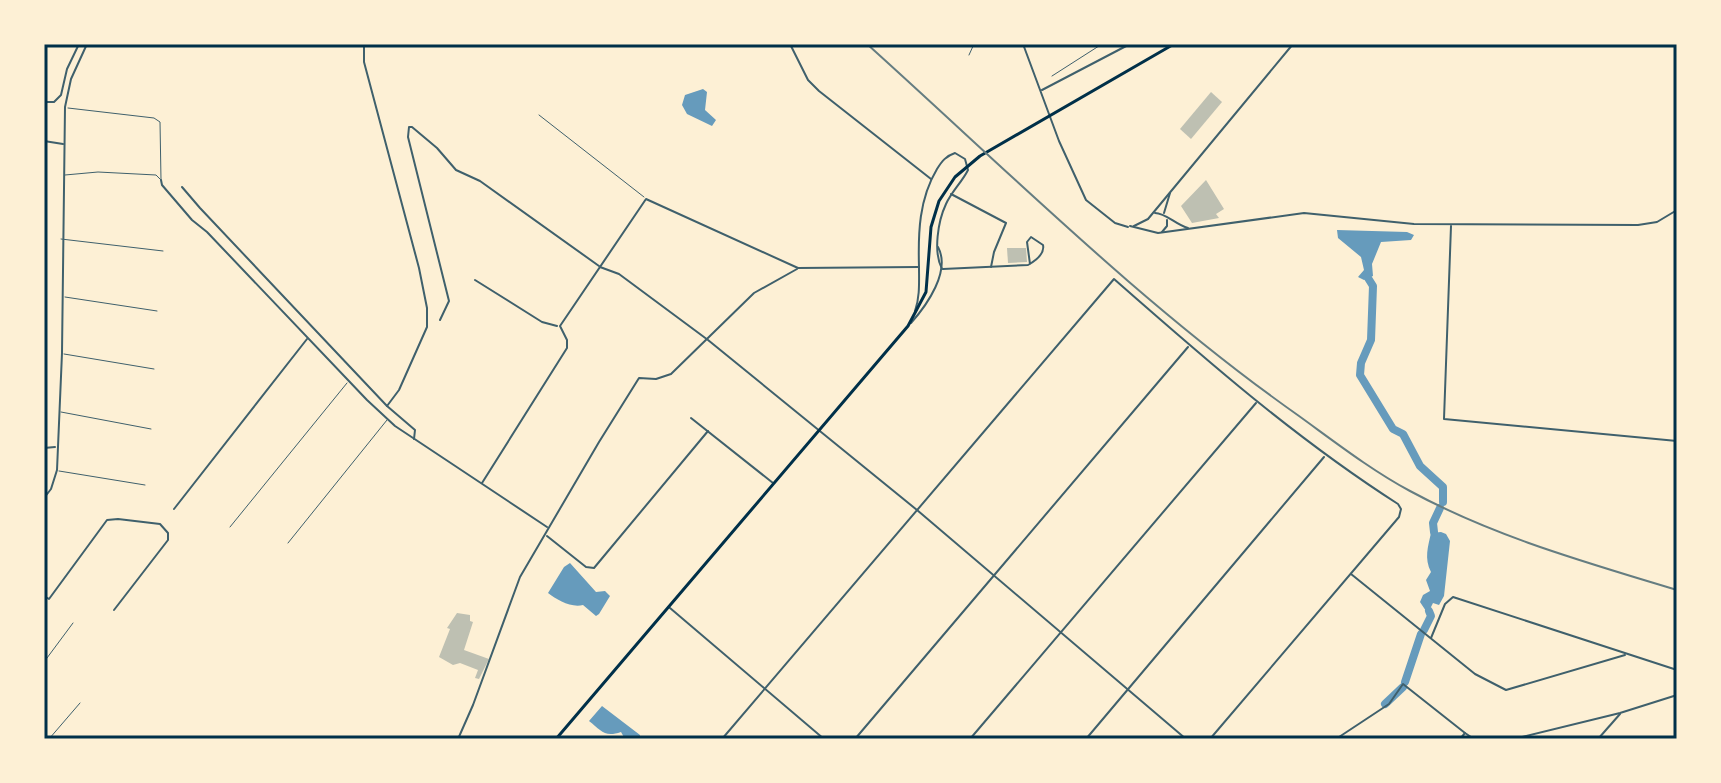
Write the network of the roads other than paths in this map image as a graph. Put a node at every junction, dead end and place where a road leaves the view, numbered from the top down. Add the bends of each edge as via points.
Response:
1 (79, 44) edge
2 (87, 44) edge
3 (364, 44) edge
4 (790, 44) edge
5 (974, 44) edge
6 (1023, 44) edge
7 (1102, 44) edge
8 (1130, 44) edge
9 (1174, 44) edge
10 (1291, 44) edge
11 (969, 55) dead end
12 (1052, 76) dead end
13 (1040, 92) junction
14 (44, 102) edge
15 (65, 107) junction
16 (539, 115) dead end
17 (44, 141) edge
18 (64, 144) junction
19 (65, 175) junction
20 (161, 180) junction
21 (931, 180) junction
22 (182, 187) dead end
23 (1173, 188) junction
24 (951, 194) junction
25 (646, 199) junction
26 (1677, 210) edge
27 (1149, 217) junction
28 (1165, 217) junction
29 (1451, 225) junction
30 (1130, 226) junction
31 (1189, 228) junction
32 (1151, 231) junction
33 (1161, 232) junction
34 (61, 239) junction
35 (163, 251) dead end
36 (1030, 264) junction
37 (600, 267) junction
38 (919, 267) junction
39 (798, 268) junction
40 (991, 268) junction
41 (942, 269) junction
42 (475, 280) dead end
43 (63, 297) junction
44 (157, 311) dead end
45 (440, 320) dead end
46 (560, 326) junction
47 (908, 326) junction
48 (307, 338) junction
49 (708, 340) junction
50 (1189, 346) junction
51 (62, 353) junction
52 (154, 369) dead end
53 (348, 381) junction
54 (1257, 402) junction
55 (387, 406) junction
56 (59, 411) junction
57 (691, 418) dead end
58 (387, 419) junction
59 (151, 429) dead end
60 (708, 431) junction
61 (820, 431) junction
62 (414, 439) junction
63 (1677, 441) edge
64 (56, 447) junction
65 (44, 448) edge
66 (1325, 456) junction
67 (57, 470) junction
68 (482, 483) junction
69 (774, 484) junction
70 (145, 485) dead end
71 (44, 498) edge
72 (174, 509) dead end
73 (917, 510) junction
74 (230, 527) dead end
75 (548, 528) junction
76 (546, 536) junction
77 (288, 543) dead end
78 (1350, 573) junction
79 (994, 577) junction
80 (44, 596) edge
81 (669, 607) junction
82 (114, 610) dead end
83 (73, 623) dead end
84 (1061, 633) junction
85 (1430, 639) junction
86 (1625, 655) junction
87 (44, 662) edge
88 (1677, 670) edge
89 (765, 687) junction
90 (1128, 690) junction
91 (1677, 695) edge
92 (80, 703) dead end
93 (1620, 713) junction
94 (1465, 733) junction
95 (458, 737) edge
96 (49, 739) edge
97 (463, 739) edge
98 (556, 739) edge
99 (722, 739) edge
100 (824, 739) edge
101 (855, 739) edge
102 (970, 739) edge
103 (1086, 739) edge
104 (1186, 739) edge
105 (1210, 739) edge
106 (1336, 739) edge
107 (1460, 739) edge
108 (1474, 739) edge
109 (1514, 739) edge
110 (1598, 739) edge

1 - 14 street via 61,95
2 - 15 street
3 - 55 street via 364,62 427,308 427,327
4 - 21 street via 810,83
5 - 11 lane
6 - 13 street
7 - 12 lane
8 - 13 street
9 - 47 main road via 959,173 943,193 931,227 926,292
10 - 23 street
13 - 30 street via 1086,200 1116,224
15 - 18 street
15 - 20 lane via 160,122
16 - 25 lane
17 - 18 street
18 - 19 street
19 - 20 lane via 156,175
19 - 34 street
20 - 48 street via 192,220
21 - 24 street via 947,157 960,155 968,170
21 - 38 street via 921,212
22 - 55 street
23 - 27 street
23 - 28 street
24 - 40 street via 1006,223
24 - 41 street via 938,247
25 - 37 street
25 - 39 street
26 - 29 street via 1643,225
27 - 28 street
27 - 30 street
27 - 32 street
28 - 31 street
28 - 33 street via 1167,226
29 - 31 street via 1298,213
29 - 63 street via 1444,419
30 - 32 street
31 - 33 street
32 - 33 street
34 - 35 lane
34 - 43 street
36 - 36 street via 1027,242 1031,237 1043,249
36 - 40 street
37 - 45 street via 480,181 456,170 437,148 407,128 449,301
37 - 46 street
37 - 49 street via 619,274
38 - 39 street
38 - 47 street via 917,304
39 - 49 street via 754,293
40 - 41 street
41 - 47 street via 926,305
42 - 46 street via 542,322
43 - 44 lane
43 - 51 street
46 - 68 street via 567,348
47 - 61 main road
48 - 53 street
48 - 72 street
49 - 61 street
49 - 75 street via 668,375 639,378
50 - 54 street
50 - 73 street via 1114,279
50 - 79 street
51 - 52 lane
51 - 56 street
53 - 58 street
53 - 74 lane
54 - 66 street
54 - 84 street
55 - 62 street via 415,430
56 - 59 lane
56 - 64 street
57 - 60 street
58 - 62 street
58 - 77 lane
60 - 69 street
60 - 76 street via 594,568
61 - 69 main road
61 - 73 street
62 - 68 street
64 - 65 street
64 - 67 street
66 - 78 street via 1401,509
66 - 90 street
67 - 70 lane
67 - 71 street
68 - 75 street
69 - 81 main road
73 - 79 street
73 - 89 street
75 - 76 street
76 - 95 street via 520,578
78 - 85 street
78 - 105 street
79 - 84 street
79 - 101 street
80 - 82 street via 49,599 107,520 160,524 168,540
81 - 89 street
81 - 98 main road
83 - 87 lane
84 - 90 street
84 - 102 street
85 - 86 street via 1506,690
85 - 86 street via 1453,597
86 - 88 street
89 - 99 street
89 - 100 street
90 - 103 street
90 - 104 street
91 - 93 street
92 - 96 lane
93 - 109 street
93 - 110 street
94 - 106 street via 1403,684 1389,704
94 - 107 street
94 - 108 street
95 - 97 street

